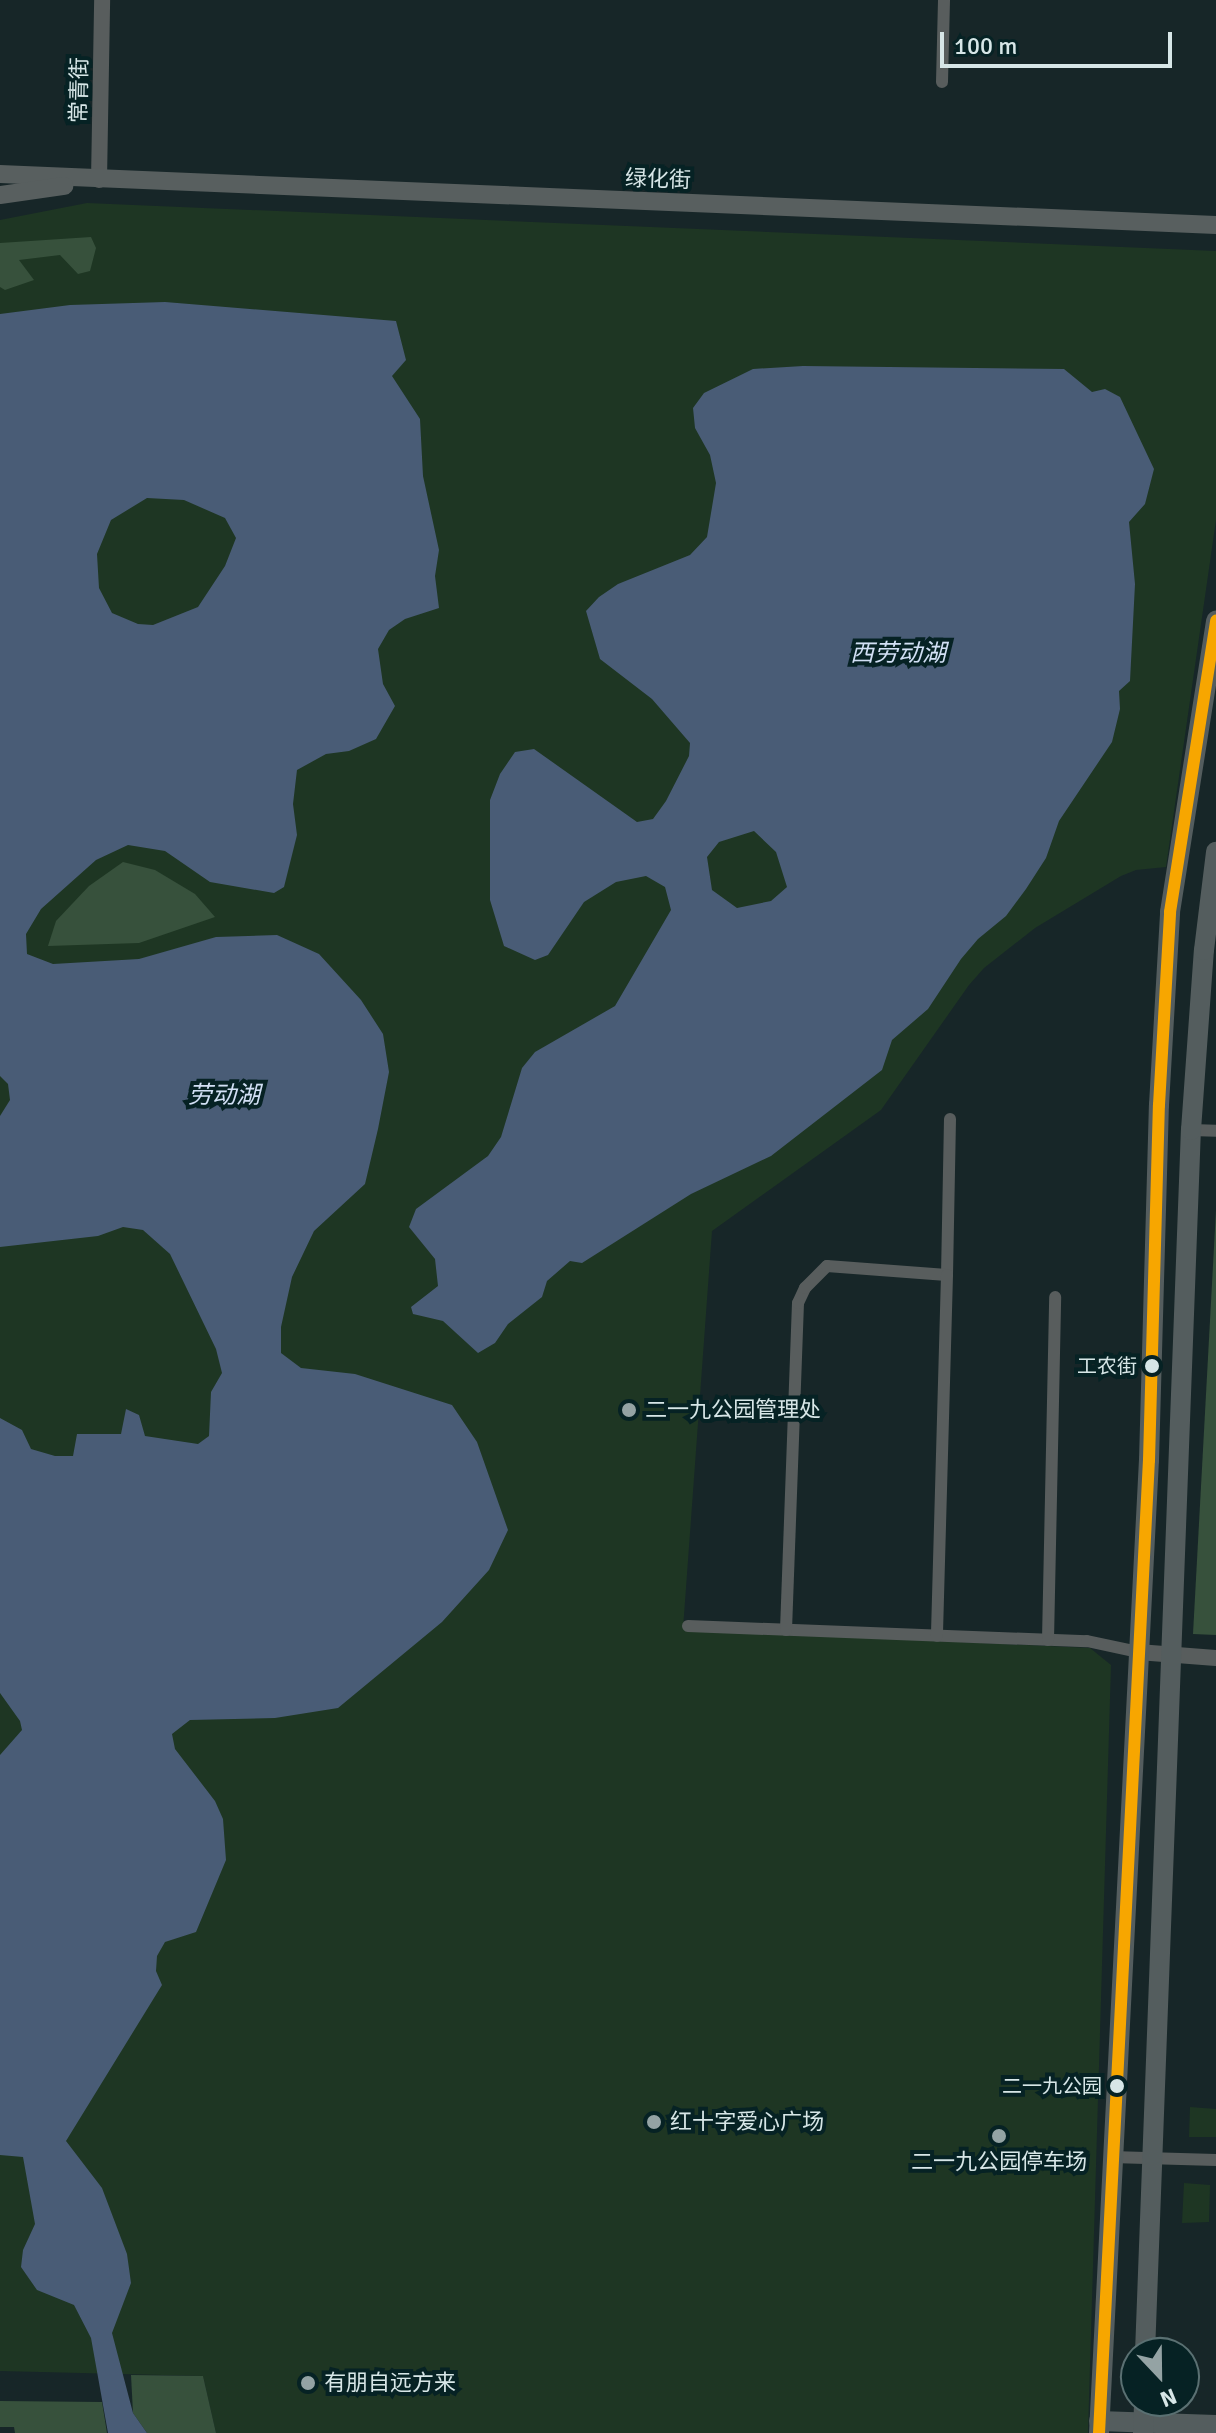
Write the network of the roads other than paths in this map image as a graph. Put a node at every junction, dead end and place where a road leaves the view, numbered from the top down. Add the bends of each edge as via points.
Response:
1 (102, 0) edge
2 (944, 0) edge
3 (942, 82) dead end
4 (0, 174) edge
5 (99, 180) junction
6 (0, 195) edge
7 (1216, 225) edge
8 (1216, 621) edge
9 (1216, 852) edge
10 (950, 1119) dead end
11 (1191, 1130) junction
12 (1216, 1131) edge
13 (947, 1275) junction
14 (1055, 1297) dead end
15 (688, 1626) dead end
16 (786, 1630) junction
17 (937, 1636) junction
18 (1048, 1640) junction
19 (1138, 1652) junction
20 (1171, 1656) junction
21 (1216, 1658) edge
22 (1170, 1683) junction
23 (1111, 2157) junction
24 (1151, 2158) junction
25 (1216, 2160) edge
26 (1145, 2337) edge
27 (1216, 2425) edge
28 (1099, 2427) edge
29 (1143, 2428) edge

1 - 5 street, 常青街
2 - 3 street
4 - 5 main road, 绿化街
5 - 6 main road, 绿化街
5 - 7 main road, 绿化街
8 - 19 main road via 1170,912
9 - 11 main road
10 - 13 street
11 - 12 street
11 - 20 main road
13 - 16 street via 827,1266 802,1295 794,1376
13 - 17 street
14 - 18 street
15 - 16 street
16 - 17 street
17 - 18 street
18 - 19 street
19 - 20 street
19 - 22 street via 1162,1664
19 - 23 main road
20 - 21 street
20 - 22 main road
22 - 24 main road
23 - 24 street
23 - 28 main road
24 - 25 street
24 - 26 main road
27 - 29 main road
28 - 29 main road

